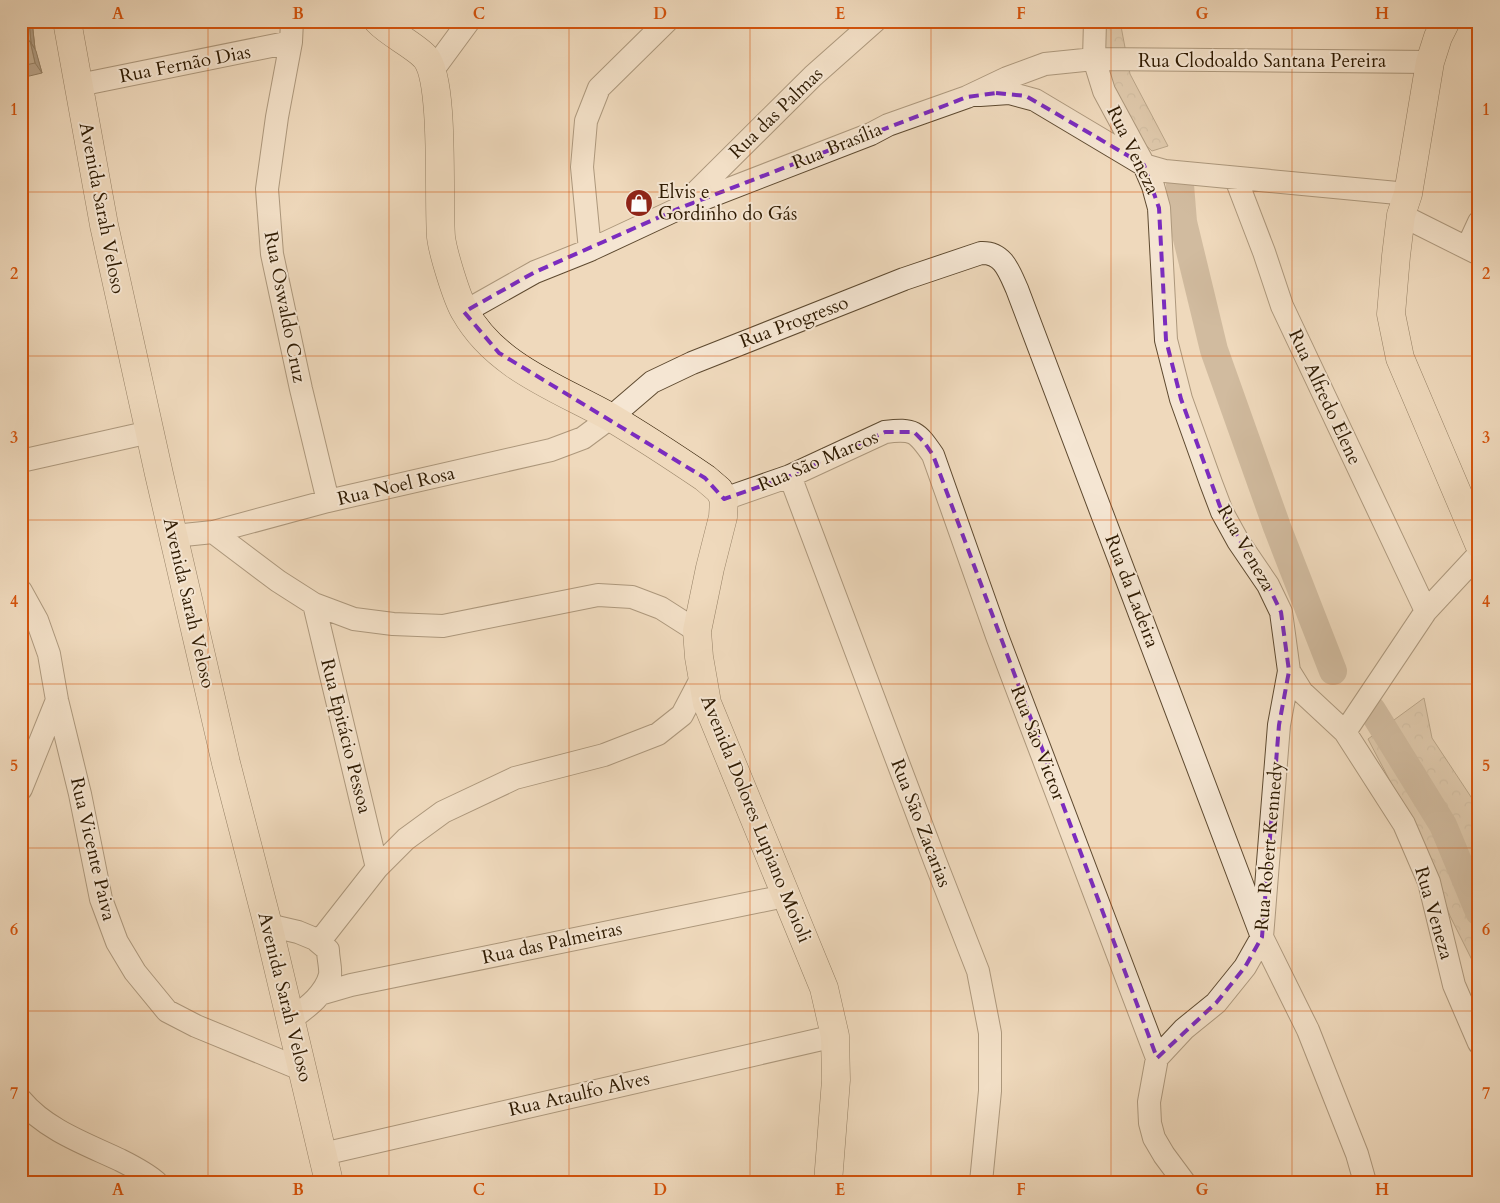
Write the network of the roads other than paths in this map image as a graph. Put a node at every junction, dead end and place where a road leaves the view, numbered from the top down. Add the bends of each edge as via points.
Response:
1 (67, 21) edge
2 (378, 21) edge
3 (469, 21) edge
4 (667, 21) edge
5 (875, 21) edge
6 (1095, 21) edge
7 (1438, 26) edge
8 (292, 32) edge
9 (1094, 59) junction
10 (1430, 62) junction
11 (1045, 64) junction
12 (433, 70) junction
13 (79, 86) junction
14 (967, 97) junction
15 (1036, 100) junction
16 (1114, 111) junction
17 (1068, 120) junction
18 (1144, 166) junction
19 (1236, 179) junction
20 (1404, 205) junction
21 (680, 208) junction
22 (1479, 222) edge
23 (590, 250) junction
24 (1473, 251) edge
25 (991, 252) joint
26 (464, 312) junction
27 (610, 418) junction
28 (150, 432) junction
29 (914, 432) joint
30 (21, 461) edge
31 (790, 476) junction
32 (724, 499) junction
33 (328, 501) junction
34 (214, 532) junction
35 (174, 536) junction
36 (1479, 544) edge
37 (1479, 554) edge
38 (21, 591) edge
39 (314, 604) junction
40 (1426, 611) junction
41 (697, 631) junction
42 (1289, 671) junction
43 (702, 677) junction
44 (57, 700) junction
45 (1345, 732) junction
46 (21, 789) edge
47 (377, 868) junction
48 (785, 896) junction
49 (268, 925) junction
50 (1262, 937) junction
51 (319, 942) junction
52 (320, 994) junction
53 (290, 1020) junction
54 (835, 1036) junction
55 (1479, 1043) edge
56 (1157, 1058) junction
57 (303, 1070) junction
58 (21, 1100) edge
59 (323, 1154) junction
60 (156, 1182) edge
61 (329, 1182) edge
62 (828, 1182) edge
63 (981, 1182) edge
64 (1184, 1182) edge
65 (1364, 1182) edge

1 - 13 main road, Avenida Sarah Veloso
2 - 12 main road via 425,56
3 - 12 street
4 - 23 street via 599,88 586,121 582,167
5 - 21 street, Rua das Palmas via 813,76
6 - 9 street, Rua Veneza
7 - 10 main road
8 - 13 street, Rua Fernão Dias
8 - 33 street, Rua Oswaldo Cruz via 267,190 272,254
9 - 10 street, Rua Clodoaldo Santana Pereira
9 - 11 street, Rua Brasília
9 - 16 street, Rua Veneza
10 - 20 main road
11 - 14 street, Rua Brasília
11 - 15 street via 1034,87
12 - 26 main road via 438,114 442,239
13 - 28 main road, Avenida Sarah Veloso via 104,225
14 - 15 street, Rua Brasília via 1009,93
14 - 21 street, Rua Brasília
15 - 17 street, Rua Brasília
16 - 17 street
16 - 18 street, Rua Veneza
17 - 18 street, Rua Brasília
18 - 19 street, Rua Brasília
18 - 42 street, Rua Veneza via 1159,208 1166,340 1181,399 1222,512 1268,585 1281,612
19 - 20 street, Rua Brasília via 1310,184
19 - 40 street, Rua Alfredo Elene via 1282,306
20 - 24 street
20 - 36 main road via 1391,314 1400,358
21 - 23 street, Rua Brasília
22 - 24 street
23 - 26 street, Rua Brasília via 536,272
25 - 27 street, Rua Progresso via 904,279 692,362 652,382
25 - 50 street, Rua da Ladeira via 1002,261 1018,289
26 - 27 main road via 499,353 541,382
27 - 32 main road via 705,478
27 - 33 street, Rua Noel Rosa via 583,438 551,450
28 - 30 street
28 - 35 main road, Avenida Sarah Veloso
29 - 31 street, Rua São Marcos via 885,432
29 - 56 street, Rua São Victor via 933,455 997,636
31 - 32 street, Rua São Marcos
31 - 63 street, Rua São Zacarias via 978,971 990,1033 990,1091
32 - 41 main road, Avenida Dolores Lupiano Moioli via 723,517
33 - 34 street, Rua Noel Rosa
34 - 35 street, Rua Noel Rosa
34 - 39 street
35 - 49 main road, Avenida Sarah Veloso via 226,763
37 - 40 street
38 - 44 street, Rua Vicente Paiva via 37,620 49,654
39 - 41 street via 354,620 443,626 598,595 632,597 661,608
39 - 47 street, Rua Epitácio Pessoa
40 - 45 street
41 - 43 main road, Avenida Dolores Lupiano Moioli
42 - 45 street, Rua Veneza via 1302,692
42 - 50 street, Rua Robert Kennedy via 1279,725
43 - 47 street via 682,715 658,734 604,755 515,778 443,812 406,839
43 - 48 main road, Avenida Dolores Lupiano Moioli via 707,703
44 - 46 street
44 - 57 street, Rua Vicente Paiva via 101,899 117,942 135,972 168,1011 196,1026
45 - 55 street, Rua Veneza via 1404,824 1429,882 1454,985
47 - 51 street
48 - 52 street, Rua das Palmeiras
48 - 54 main road, Avenida Dolores Lupiano Moioli via 824,988
49 - 51 street via 298,932
49 - 53 main road, Avenida Sarah Veloso
50 - 56 street, Rua Robert Kennedy via 1245,967 1216,1003 1184,1029
50 - 65 street, Rua da Ladeira via 1308,1030 1357,1154
51 - 52 street via 328,950 330,974
52 - 53 street
53 - 57 main road, Avenida Sarah Veloso
54 - 59 street, Rua Ataulfo Alves
54 - 62 main road, Avenida Dolores Lupiano Moioli via 836,1080
56 - 64 street via 1149,1102 1150,1123 1164,1156
57 - 59 main road, Avenida Sarah Veloso
58 - 60 street via 46,1122 134,1167
59 - 61 main road, Avenida Sarah Veloso

